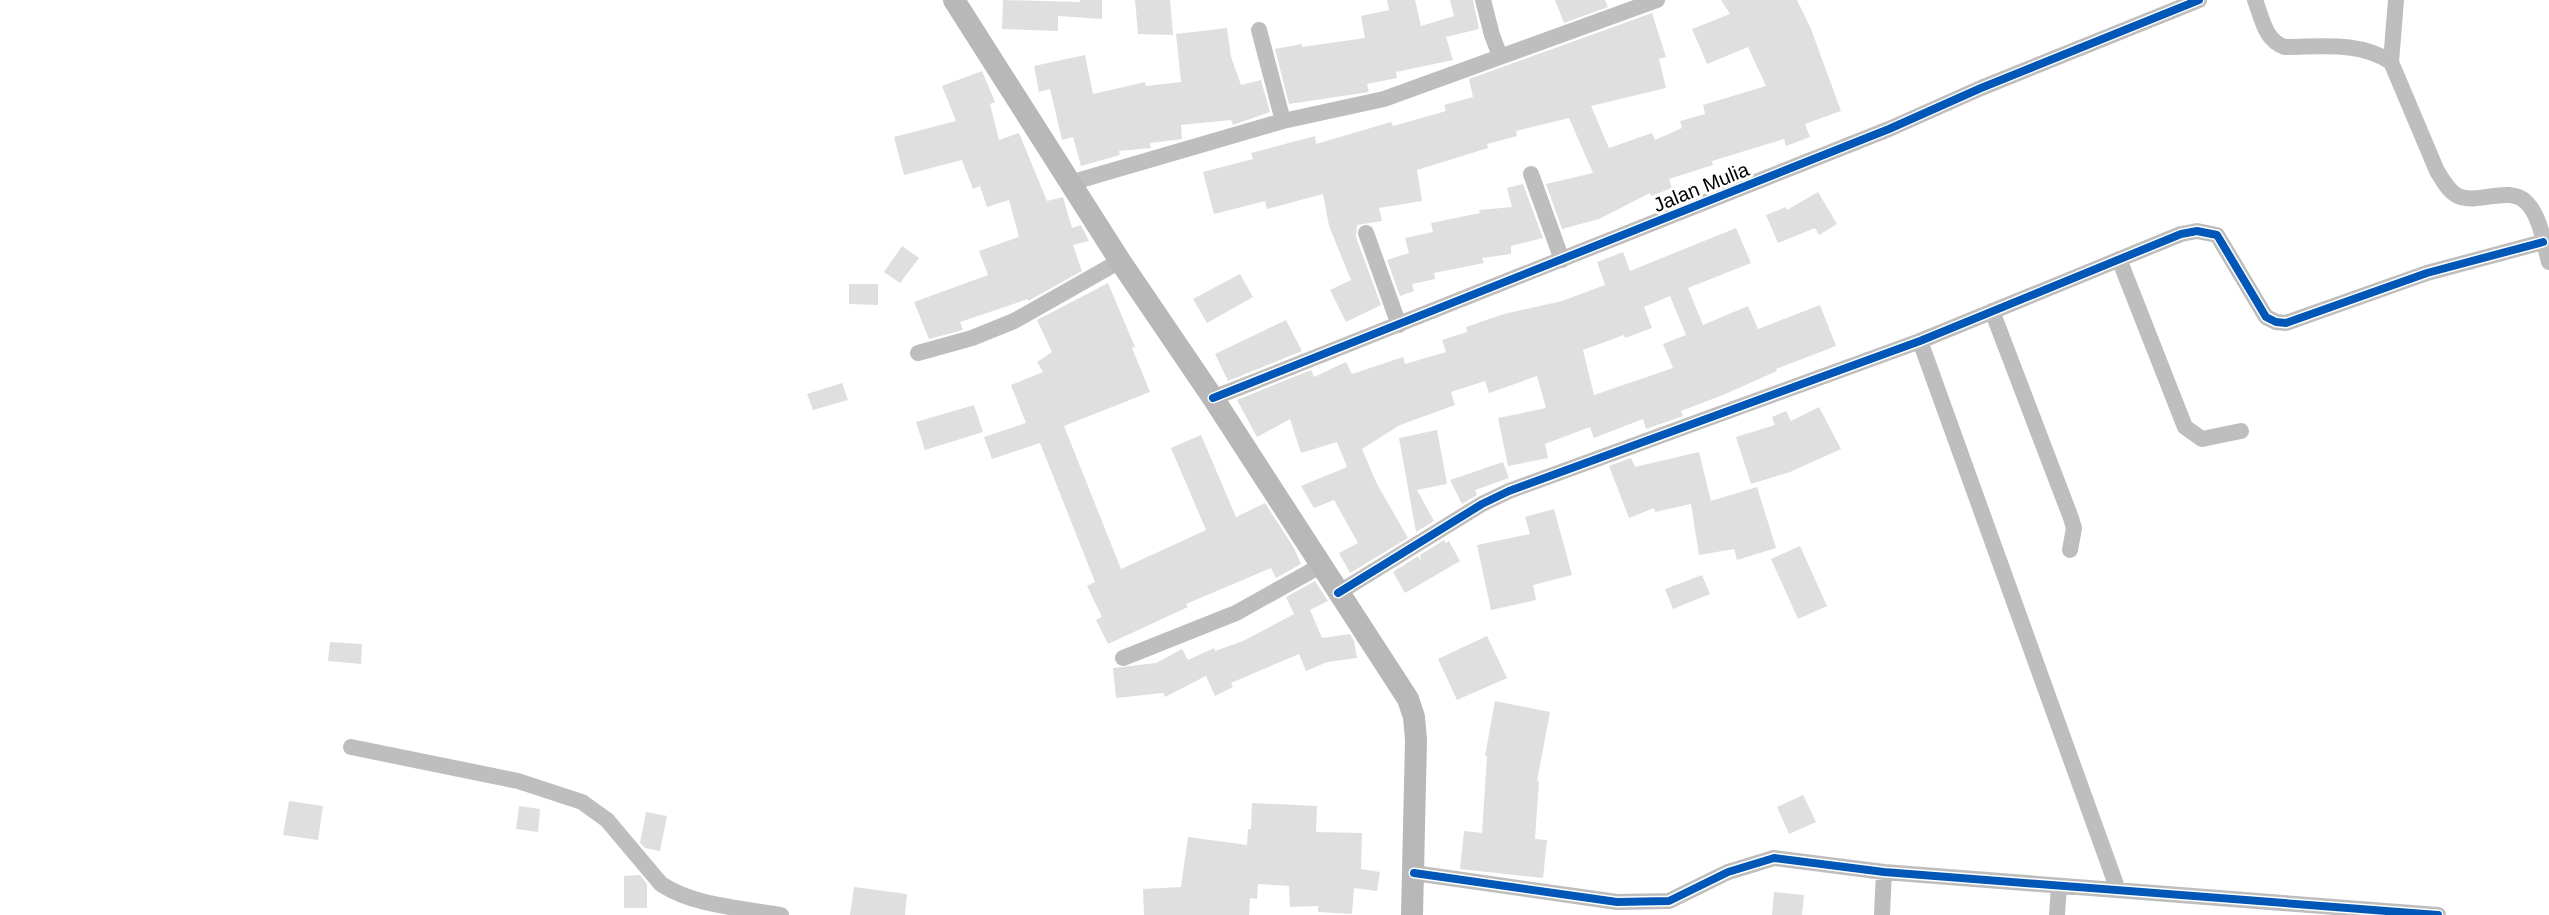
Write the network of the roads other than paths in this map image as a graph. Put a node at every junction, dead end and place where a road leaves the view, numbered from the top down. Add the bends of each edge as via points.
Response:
1 (954, 0) edge
2 (1483, 0) edge
3 (1656, 0) edge
4 (2199, 0) edge
5 (2255, 0) edge
6 (2396, 0) edge
7 (1259, 30) dead end
8 (1500, 56) junction
9 (2391, 62) junction
10 (1283, 121) junction
11 (1531, 174) dead end
12 (1070, 183) junction
13 (1366, 233) dead end
14 (2543, 242) junction
15 (2119, 259) junction
16 (1562, 260) junction
17 (1120, 261) junction
18 (2549, 262) edge
19 (1992, 310) junction
20 (1399, 325) junction
21 (1920, 341) junction
22 (918, 352) dead end
23 (1213, 398) junction
24 (2241, 431) dead end
25 (2070, 550) dead end
26 (1322, 565) junction
27 (1338, 592) junction
28 (1123, 658) dead end
29 (351, 747) dead end
30 (1884, 872) junction
31 (1414, 873) junction
32 (2059, 886) junction
33 (2118, 890) junction
34 (1669, 908) edge
35 (781, 915) edge
36 (1412, 915) edge
37 (1882, 915) edge
38 (2057, 915) edge
39 (2438, 915) edge

1 - 12 main road
2 - 8 street
3 - 8 street
4 - 16 street, Jalan Mulia
5 - 9 street via 2275,44 2353,47 2380,54
6 - 9 street
7 - 10 street
8 - 10 street via 1384,99
9 - 14 street via 2447,186 2458,196 2516,196 2525,201
10 - 12 street
11 - 16 street
12 - 17 main road
13 - 20 street
14 - 15 street via 2427,273 2286,323 2266,317 2217,235 2197,231 2181,234
14 - 18 street
15 - 19 street
15 - 24 street via 2185,427 2202,439
16 - 20 street, Jalan Mulia
17 - 22 street via 1014,321 972,338
17 - 23 main road
19 - 21 street
19 - 25 street via 2071,518 2074,528
20 - 23 street, Jalan Mulia
21 - 27 street via 1509,491
21 - 33 street
23 - 26 main road
26 - 27 main road
26 - 28 street via 1236,612
27 - 31 main road via 1398,680 1414,717
29 - 35 street via 502,777 573,798 607,820 661,884 672,891
30 - 32 street
30 - 34 street via 1774,858 1728,873
30 - 37 street
31 - 34 street
31 - 36 main road
32 - 33 street
32 - 38 street
33 - 39 street

